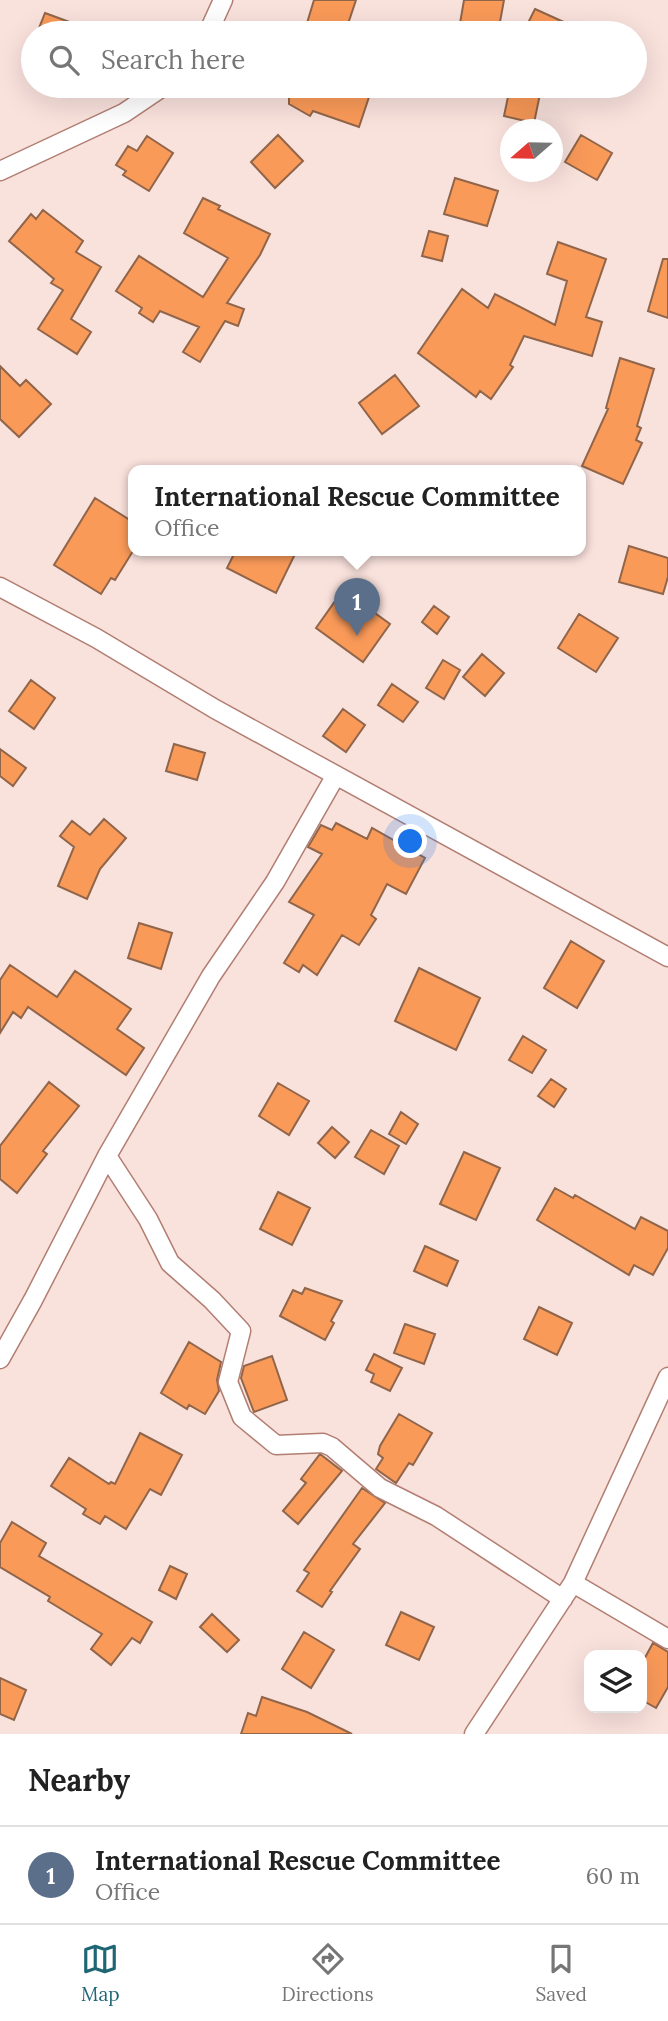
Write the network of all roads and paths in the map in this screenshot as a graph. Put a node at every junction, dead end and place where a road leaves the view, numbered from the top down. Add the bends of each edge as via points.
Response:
1 (223, 0) edge
2 (213, 21) edge
3 (146, 98) edge
4 (0, 171) edge
5 (0, 587) edge
6 (336, 775) junction
7 (668, 957) edge
8 (107, 1156) junction
9 (0, 1359) edge
10 (668, 1377) edge
11 (573, 1583) junction
12 (563, 1599) junction
13 (668, 1639) edge
14 (474, 1734) edge

1 - 2 street
3 - 4 street
5 - 6 street
6 - 7 street
6 - 8 street via 275,882 211,976
8 - 9 street
8 - 12 street via 170,1263 241,1331 228,1382 242,1417 276,1446 323,1443 332,1447 380,1488 436,1516
10 - 11 street
11 - 12 street
11 - 13 street
12 - 14 street

